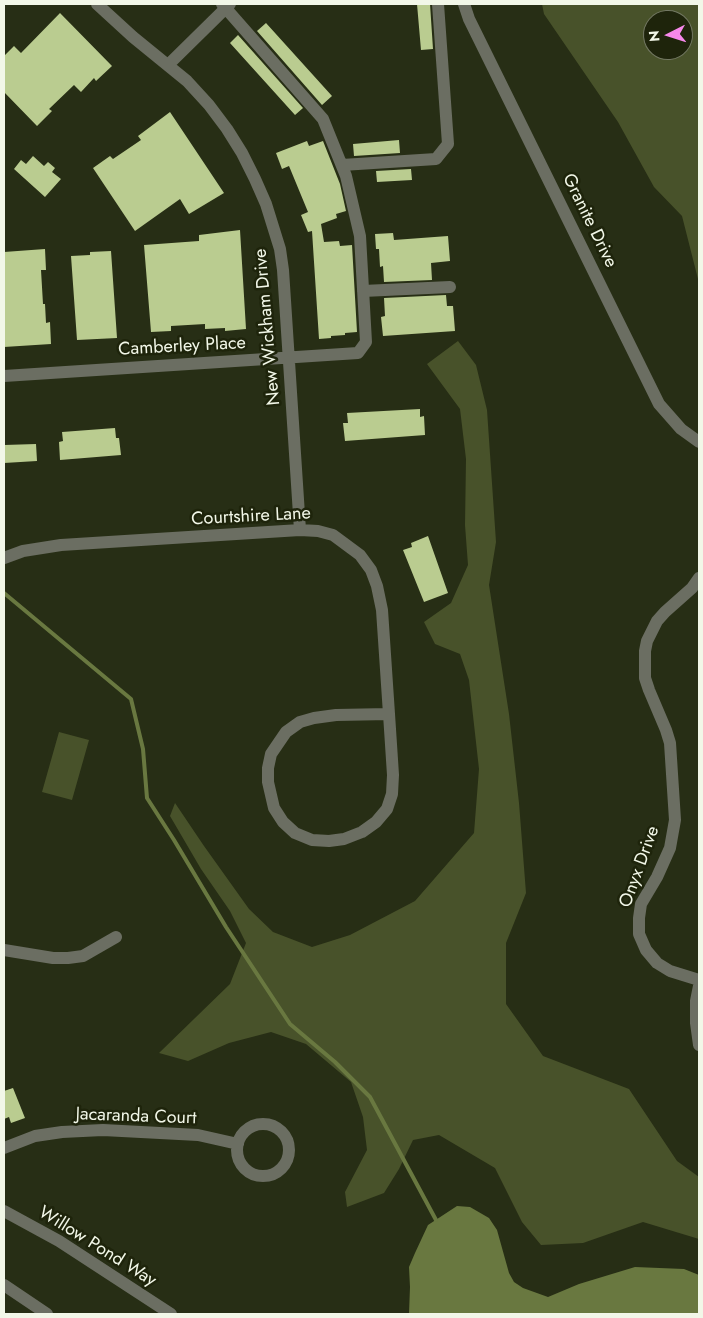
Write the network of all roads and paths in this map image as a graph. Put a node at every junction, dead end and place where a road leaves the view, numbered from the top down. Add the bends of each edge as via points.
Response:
1 (97, 4) edge
2 (438, 4) edge
3 (464, 4) edge
4 (226, 5) edge
5 (168, 65) junction
6 (342, 165) junction
7 (450, 287) dead end
8 (363, 291) junction
9 (290, 359) junction
10 (4, 376) edge
11 (699, 442) edge
12 (300, 530) junction
13 (4, 558) edge
14 (699, 578) edge
15 (389, 714) junction
16 (116, 937) dead end
17 (4, 950) edge
18 (699, 980) edge
19 (699, 986) edge
20 (699, 1045) edge
21 (238, 1144) junction
22 (4, 1148) edge
23 (4, 1211) edge
24 (4, 1286) edge
25 (48, 1314) edge
26 (171, 1314) edge

1 - 5 street, New Wickham Drive
2 - 6 street via 448,144 436,159
3 - 11 street, Granite Drive via 659,404 680,429
4 - 5 street
4 - 6 street, Camberley Place via 323,119
5 - 9 street, New Wickham Drive via 204,99 227,129 259,187 280,249
6 - 8 street, Camberley Place via 360,236
7 - 8 street
8 - 9 street, Camberley Place via 366,342 358,353
9 - 10 street, Camberley Place
9 - 12 street, New Wickham Drive
12 - 13 street, Courtshire Lane via 61,545 23,551
12 - 15 street, Courtshire Lane via 318,530 333,535 360,555 371,570 382,610
14 - 18 street, Onyx Drive via 657,621 644,651 648,690 670,743 675,820 670,848 642,904 639,934 657,963 670,971
15 - 15 street, Courtshire Lane via 392,794 381,816 362,832 344,839 312,840 295,833 274,808 268,782 271,754 286,732 300,722 314,718
16 - 17 street via 83,956 68,958
19 - 20 street via 696,1001
21 - 21 street via 246,1130 270,1125 288,1140 288,1158 278,1172 261,1176 252,1174 240,1161
21 - 22 street, Jacaranda Court via 198,1135 103,1130 35,1136
23 - 26 street, Willow Pond Way via 59,1241
24 - 25 street

